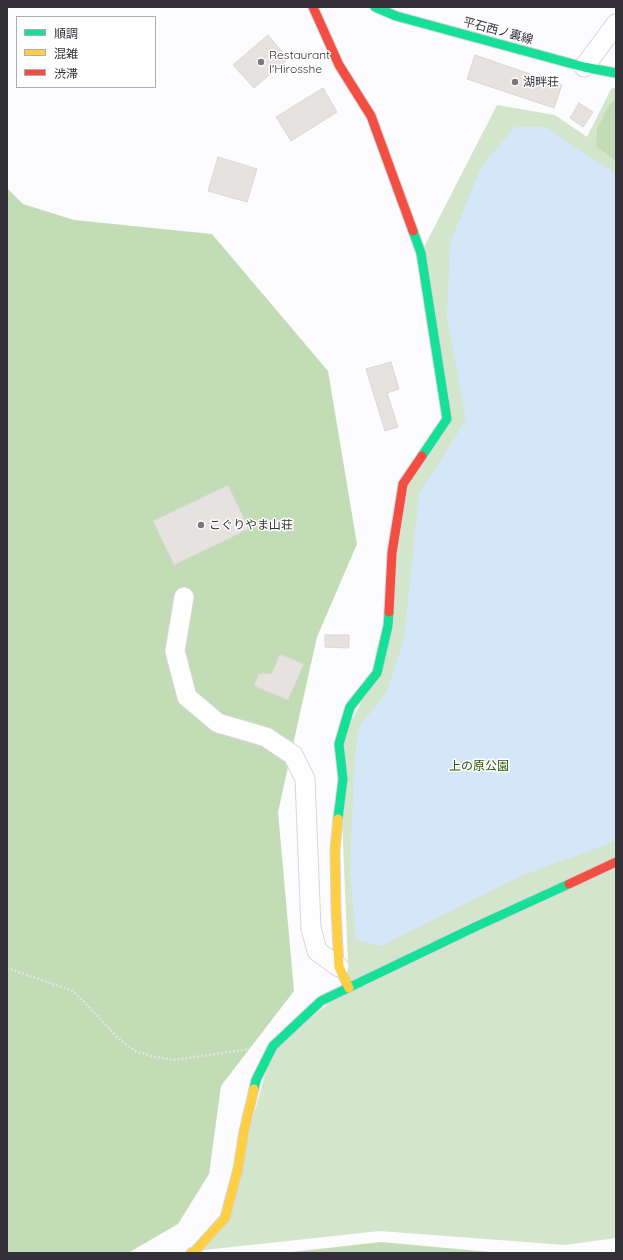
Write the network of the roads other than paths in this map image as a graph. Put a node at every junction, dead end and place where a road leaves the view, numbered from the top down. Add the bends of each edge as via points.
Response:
1 (313, 7) edge
2 (375, 7) edge
3 (616, 24) edge
4 (584, 67) junction
5 (616, 73) edge
6 (184, 597) dead end
7 (616, 862) edge
8 (339, 967) junction
9 (349, 988) junction
10 (191, 1253) edge

1 - 8 street via 339,65 371,116 421,253 447,419 403,484 392,553 388,626 377,673 350,707 339,744 343,779 335,849
2 - 4 street, 平石西ノ裏線 via 396,16
3 - 4 street
4 - 5 street, 平石西ノ裏線
6 - 8 street via 175,651 187,697 218,723 266,737 293,755 305,779 311,928 317,951
7 - 9 street
8 - 9 street
9 - 10 street via 321,1001 273,1046 256,1080 225,1218

